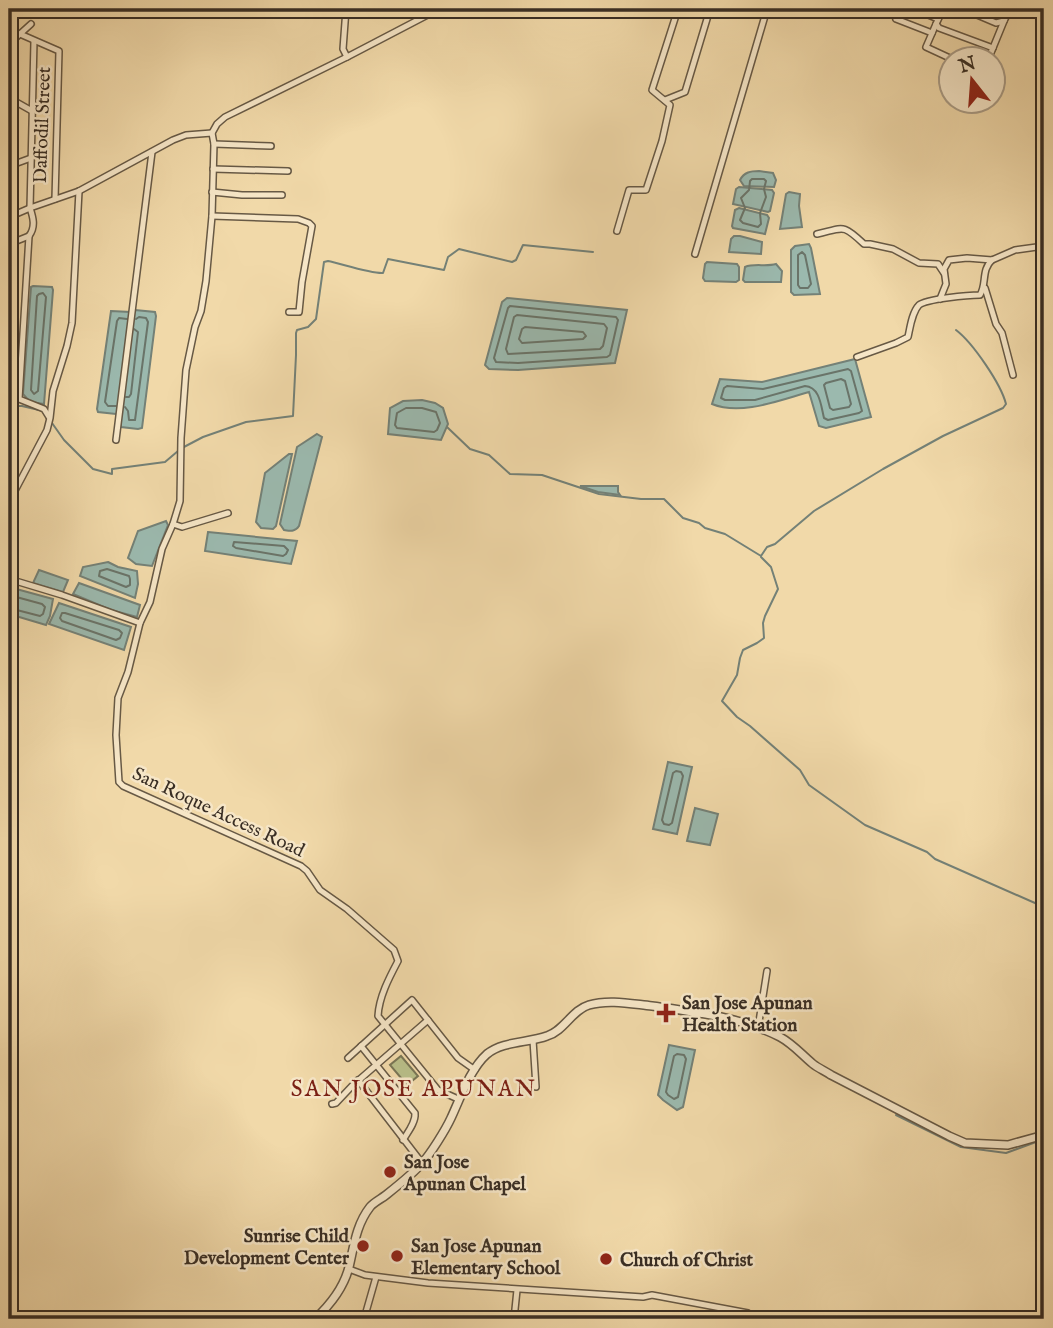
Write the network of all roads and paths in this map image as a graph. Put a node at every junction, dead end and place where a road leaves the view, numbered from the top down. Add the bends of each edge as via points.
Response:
1 (346, 9) edge
2 (439, 9) edge
3 (678, 9) edge
4 (710, 9) edge
5 (767, 9) edge
6 (902, 9) edge
7 (914, 9) edge
8 (943, 9) edge
9 (962, 9) edge
10 (1010, 9) edge
11 (1026, 9) edge
12 (1044, 16) edge
13 (937, 21) junction
14 (1004, 21) junction
15 (31, 24) dead end
16 (932, 33) junction
17 (20, 34) junction
18 (34, 41) junction
19 (10, 43) edge
20 (988, 46) edge
21 (994, 46) edge
22 (937, 52) edge
23 (347, 57) junction
24 (9, 98) edge
25 (664, 100) junction
26 (32, 111) junction
27 (212, 133) junction
28 (214, 144) junction
29 (271, 146) dead end
30 (152, 152) junction
31 (31, 158) junction
32 (9, 166) edge
33 (213, 169) junction
34 (288, 171) dead end
35 (79, 191) junction
36 (212, 192) junction
37 (282, 195) dead end
38 (55, 199) junction
39 (30, 208) junction
40 (212, 216) junction
41 (9, 217) edge
42 (617, 231) dead end
43 (817, 234) dead end
44 (29, 236) junction
45 (9, 244) edge
46 (1044, 246) edge
47 (695, 254) dead end
48 (992, 260) junction
49 (944, 272) junction
50 (984, 285) junction
51 (940, 299) junction
52 (289, 312) dead end
53 (858, 357) dead end
54 (1013, 375) dead end
55 (9, 382) edge
56 (19, 386) junction
57 (49, 418) junction
58 (116, 440) dead end
59 (9, 502) edge
60 (228, 513) dead end
61 (173, 524) junction
62 (9, 579) edge
63 (140, 623) junction
64 (767, 971) dead end
65 (428, 1020) junction
66 (386, 1025) junction
67 (758, 1028) junction
68 (533, 1040) junction
69 (401, 1044) junction
70 (361, 1046) junction
71 (348, 1058) dead end
72 (376, 1065) junction
73 (475, 1070) junction
74 (358, 1080) junction
75 (536, 1087) dead end
76 (458, 1099) junction
77 (332, 1104) dead end
78 (1044, 1135) edge
79 (403, 1140) junction
80 (422, 1163) junction
81 (349, 1269) junction
82 (376, 1277) junction
83 (517, 1290) junction
84 (315, 1319) edge
85 (364, 1319) edge
86 (514, 1319) edge
87 (757, 1319) edge

1 - 23 street via 343,49
2 - 23 street
3 - 25 street via 652,90
4 - 25 street via 685,92
5 - 47 street
6 - 16 street via 897,19
7 - 13 street
8 - 13 street
9 - 14 street via 996,23
10 - 14 street
11 - 12 street
13 - 16 street
13 - 20 street via 939,28
14 - 21 street
15 - 17 street
16 - 22 street via 926,47
17 - 18 street
17 - 19 street
18 - 26 street
18 - 38 street, Daffodil Street via 59,51
19 - 24 street
23 - 27 street via 225,117
24 - 26 street
25 - 42 street via 670,105 646,190 629,190
26 - 31 street
27 - 28 street, San Roque Access Road
27 - 30 street via 186,135
28 - 29 street
28 - 33 street, San Roque Access Road
30 - 35 street
30 - 58 street
31 - 32 street
31 - 39 street
33 - 34 street
33 - 36 street, San Roque Access Road
35 - 38 street
35 - 57 street via 72,323
36 - 37 street
36 - 40 street, San Roque Access Road
38 - 39 street
39 - 41 street
39 - 44 street via 34,219
40 - 52 street via 298,219 312,226 299,312
40 - 61 street, San Roque Access Road via 203,304 186,370 180,501
43 - 49 street via 844,228 863,244 893,249 919,263 938,264
44 - 45 street
44 - 56 street
46 - 48 street via 1015,250
48 - 49 street via 948,260
48 - 50 street via 985,268
49 - 51 street via 946,284
50 - 51 street via 980,295
50 - 54 street
51 - 53 street via 916,308 908,337
55 - 56 street
56 - 57 street via 19,399 44,409
57 - 59 street
60 - 61 street via 182,527
61 - 63 street, San Roque Access Road
62 - 63 street
63 - 66 street, San Roque Access Road via 117,705 119,782 301,866 320,890 394,950 398,961 378,1016
64 - 67 street
65 - 66 street via 412,1000
65 - 69 street
65 - 73 street via 458,1058
66 - 69 street
66 - 70 street
67 - 68 street via 685,1010 607,1002 580,1009 555,1033
67 - 78 street via 794,1045 831,1075 965,1143 1008,1145
68 - 73 street via 498,1047
68 - 75 street
69 - 72 street
69 - 76 street via 438,1090
70 - 71 street
70 - 72 street
72 - 74 street
72 - 79 street via 415,1112
73 - 76 street
74 - 77 street
74 - 79 street
76 - 80 street
79 - 80 street
80 - 81 street via 371,1205 351,1250
81 - 82 street
81 - 84 street via 337,1293
82 - 83 street
82 - 85 street
83 - 86 street
83 - 87 street via 652,1295

